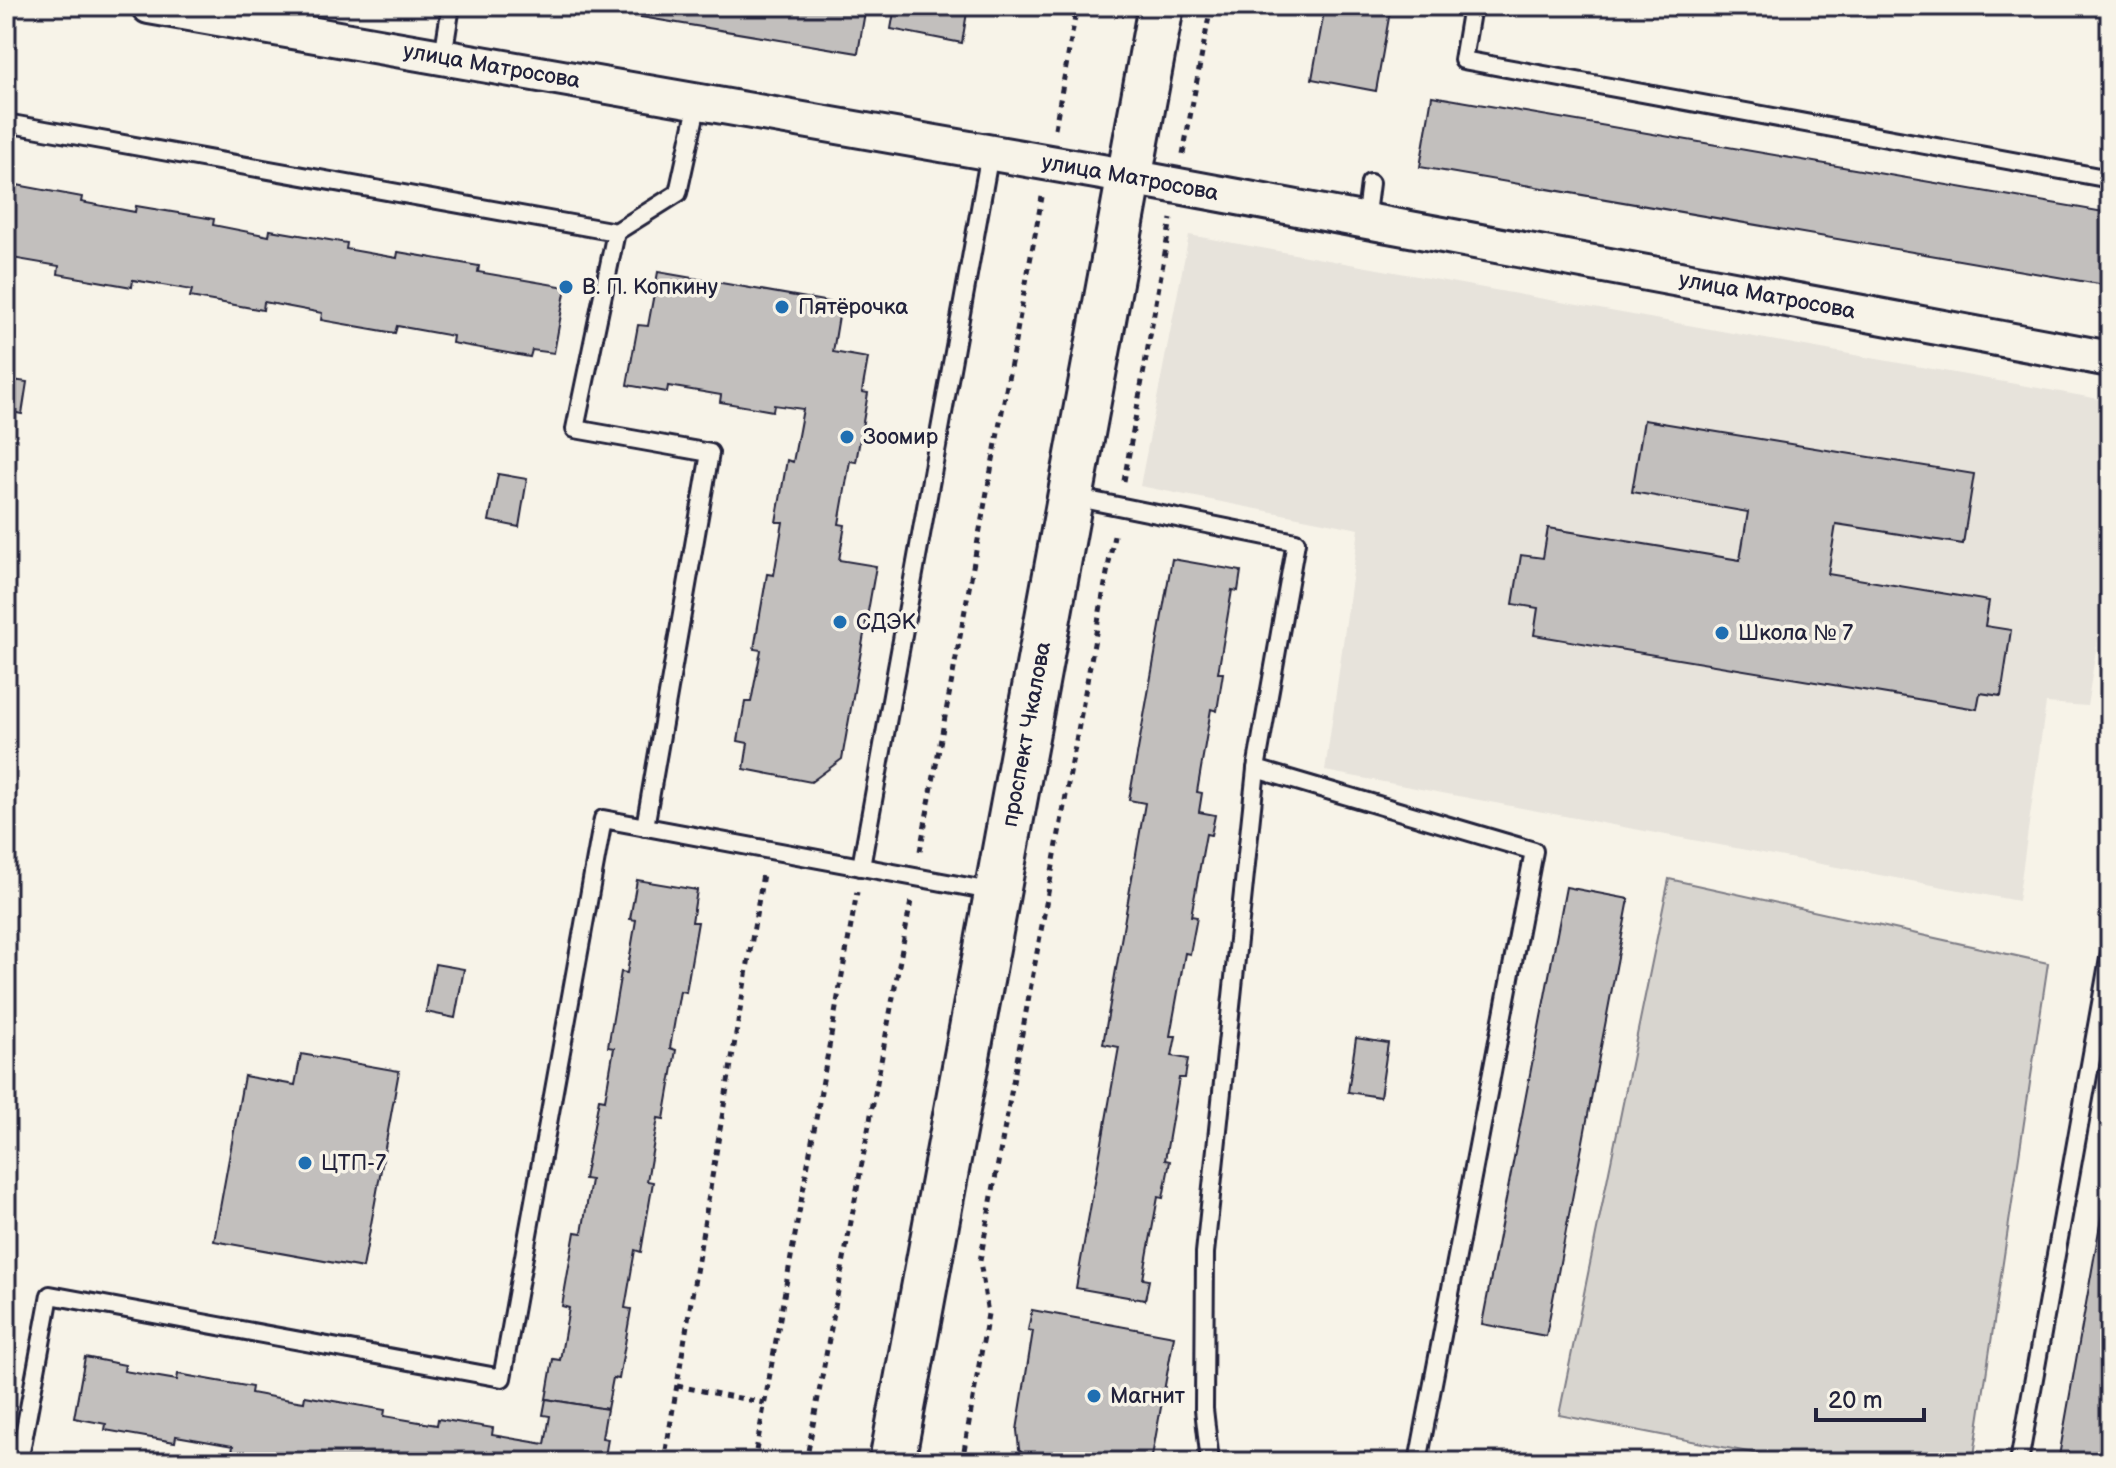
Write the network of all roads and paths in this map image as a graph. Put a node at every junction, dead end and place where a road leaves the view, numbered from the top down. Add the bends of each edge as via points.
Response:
1 (149, 6) edge
2 (451, 6) edge
3 (1077, 6) edge
4 (1161, 6) edge
5 (1211, 6) edge
6 (1472, 6) edge
7 (443, 56) junction
8 (698, 102) junction
9 (6, 123) edge
10 (990, 153) junction
11 (1048, 163) junction
12 (1130, 177) junction
13 (2110, 179) edge
14 (1370, 183) dead end
15 (1177, 186) junction
16 (1365, 222) junction
17 (616, 232) junction
18 (2110, 359) edge
19 (1072, 497) junction
20 (1120, 506) junction
21 (1256, 769) junction
22 (645, 827) junction
23 (767, 849) junction
24 (861, 867) junction
25 (915, 878) junction
26 (997, 893) junction
27 (2110, 953) edge
28 (677, 1386) junction
29 (765, 1403) junction
30 (19, 1462) edge
31 (664, 1462) edge
32 (754, 1462) edge
33 (806, 1462) edge
34 (892, 1462) edge
35 (962, 1462) edge
36 (1210, 1462) edge
37 (1418, 1462) edge
38 (2019, 1462) edge

1 - 7 street, улица Матросова
2 - 7 lane
3 - 11 path
4 - 12 main road, проспект Чкалова
5 - 15 path
6 - 13 lane via 1463,60
7 - 8 street, улица Матросова
8 - 10 street, улица Матросова
8 - 17 lane via 678,193
9 - 17 lane
10 - 11 street, улица Матросова
10 - 24 lane
11 - 12 street, улица Матросова
11 - 25 path
12 - 15 street, улица Матросова
12 - 19 main road, проспект Чкалова
14 - 16 lane
15 - 16 street, улица Матросова
15 - 20 path
16 - 18 street, улица Матросова
17 - 22 lane via 575,429 710,453
19 - 20 lane
19 - 26 main road, проспект Чкалова
20 - 21 lane via 1296,542
20 - 35 path via 980,1261 988,1314
21 - 36 lane via 1205,1253 1204,1409
21 - 37 lane via 1534,851
22 - 23 lane
22 - 30 lane via 603,819 502,1378 50,1295
23 - 24 lane
23 - 28 path
24 - 25 lane
24 - 29 path
25 - 26 lane
25 - 33 path
26 - 34 main road, проспект Чкалова
27 - 38 lane
28 - 29 path
28 - 31 path
29 - 32 path

